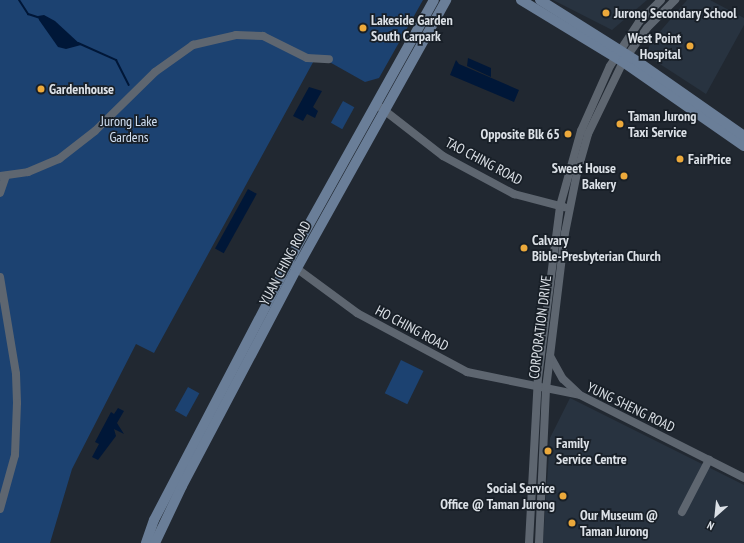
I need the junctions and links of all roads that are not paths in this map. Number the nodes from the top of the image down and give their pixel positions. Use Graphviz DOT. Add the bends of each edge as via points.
graph roads {
  1 [pos="434,0"];
  2 [pos="446,0"];
  3 [pos="522,0"];
  4 [pos="540,0"];
  5 [pos="661,0"];
  6 [pos="675,0"];
  7 [pos="621,56"];
  8 [pos="329,59"];
  9 [pos="380,107"];
  10 [pos="744,136"];
  11 [pos="744,146"];
  12 [pos="3,176"];
  13 [pos="0,193"];
  14 [pos="560,206"];
  15 [pos="570,208"];
  16 [pos="288,262"];
  17 [pos="297,268"];
  18 [pos="0,277"];
  19 [pos="550,356"];
  20 [pos="242,362"];
  21 [pos="542,388"];
  22 [pos="580,395"];
  23 [pos="709,460"];
  24 [pos="744,478"];
  25 [pos="0,509"];
  26 [pos="682,512"];
  27 [pos="146,543"];
  28 [pos="156,543"];
  29 [pos="529,543"];
  30 [pos="540,543"];
  1 -- 9 [label="street, YUAN CHING ROAD"];
  2 -- 9 [label="street, YUAN CHING ROAD"];
  3 -- 7 [label="street"];
  4 -- 7 [label="street"];
  5 -- 7 [label="street, CORPORATION DRIVE" via="639,22"];
  6 -- 7 [label="street, CORPORATION DRIVE"];
  7 -- 10 [label="street"];
  7 -- 11 [label="street"];
  7 -- 14 [label="street, CORPORATION DRIVE" via="581,131"];
  7 -- 15 [label="street, CORPORATION DRIVE" via="586,139"];
  8 -- 12 [label="street" via="307,58 284,44 263,36 236,35 193,45 155,72 76,147 46,166"];
  9 -- 14 [label="street, TAO CHING ROAD" via="443,156 514,194"];
  9 -- 16 [label="street, YUAN CHING ROAD"];
  9 -- 17 [label="street, YUAN CHING ROAD"];
  12 -- 13 [label="street"];
  14 -- 15 [label="street, TAO CHING ROAD"];
  14 -- 21 [label="street, CORPORATION DRIVE"];
  15 -- 19 [label="street, CORPORATION DRIVE"];
  16 -- 17 [label="street, HO CHING ROAD"];
  16 -- 20 [label="street, YUAN CHING ROAD"];
  17 -- 20 [label="street, YUAN CHING ROAD"];
  17 -- 21 [label="street, HO CHING ROAD" via="357,313 467,372"];
  18 -- 25 [label="street" via="16,374 17,403 15,455"];
  19 -- 21 [label="street, CORPORATION DRIVE"];
  19 -- 22 [label="street" via="563,379"];
  20 -- 27 [label="street, YUAN CHING ROAD" via="154,520"];
  20 -- 28 [label="street, YUAN CHING ROAD"];
  21 -- 22 [label="street, YUNG SHENG ROAD"];
  21 -- 29 [label="street, CORPORATION DRIVE"];
  21 -- 30 [label="street, CORPORATION DRIVE"];
  22 -- 23 [label="street, YUNG SHENG ROAD"];
  23 -- 24 [label="street, YUNG SHENG ROAD"];
  23 -- 26 [label="street"];
}
